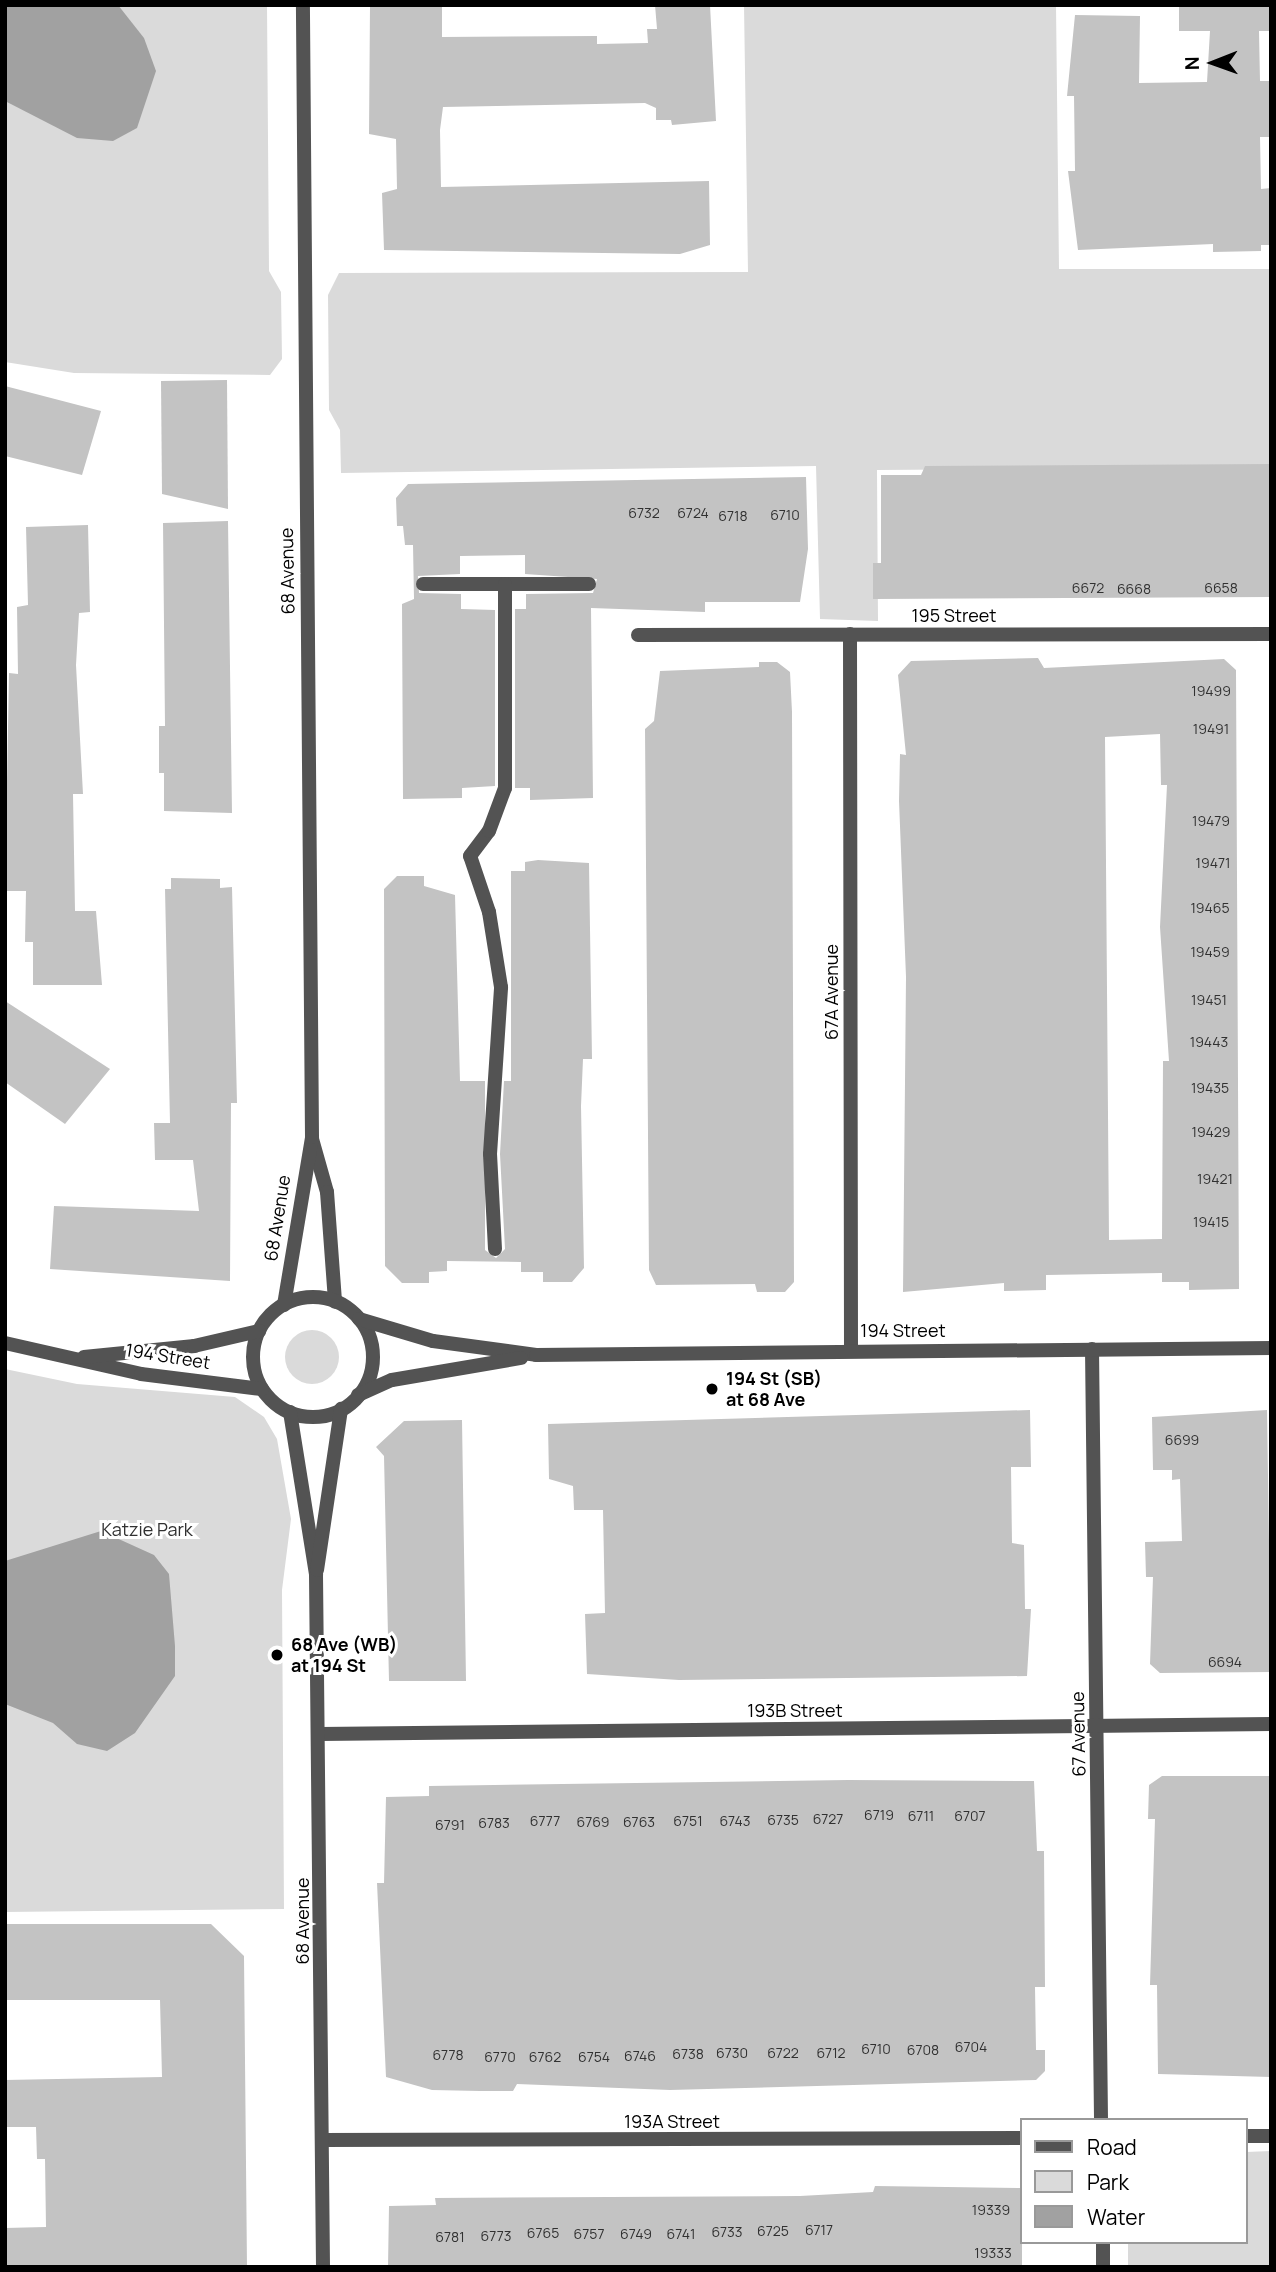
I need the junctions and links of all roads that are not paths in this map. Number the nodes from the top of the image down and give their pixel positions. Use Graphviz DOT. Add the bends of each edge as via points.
graph roads {
  1 [pos="303,5"];
  2 [pos="423,584"];
  3 [pos="505,584"];
  4 [pos="589,584"];
  5 [pos="850,634"];
  6 [pos="1271,634"];
  7 [pos="638,635"];
  8 [pos="312,1137"];
  9 [pos="495,1249"];
  10 [pos="335,1302"];
  11 [pos="284,1305"];
  12 [pos="359,1319"];
  13 [pos="259,1331"];
  14 [pos="5,1343"];
  15 [pos="1271,1348"];
  16 [pos="1092,1349"];
  17 [pos="851,1350"];
  18 [pos="536,1355"];
  19 [pos="68,1358"];
  20 [pos="262,1389"];
  21 [pos="358,1395"];
  22 [pos="341,1409"];
  23 [pos="290,1412"];
  24 [pos="316,1575"];
  25 [pos="1271,1724"];
  26 [pos="1097,1727"];
  27 [pos="320,1734"];
  28 [pos="1101,2118"];
  29 [pos="1248,2136"];
  30 [pos="1271,2136"];
  31 [pos="1020,2138"];
  32 [pos="322,2140"];
  33 [pos="1103,2244"];
  34 [pos="323,2267"];
  35 [pos="1104,2267"];
  1 -- 8 [label="street, 68 Avenue"];
  2 -- 3 [label="street"];
  3 -- 4 [label="street"];
  3 -- 9 [label="street" via="505,788 489,831 470,856 489,912 501,988 490,1154"];
  5 -- 6 [label="street, 195 Street"];
  5 -- 7 [label="street, 195 Street"];
  5 -- 17 [label="street, 67A Avenue"];
  8 -- 10 [label="street, 68 Avenue" via="327,1192"];
  8 -- 11 [label="street, 68 Avenue"];
  10 -- 11 [label="street" via="313,1297"];
  10 -- 12 [label="street"];
  11 -- 13 [label="street"];
  12 -- 18 [label="street, 194 Street" via="392,1332"];
  12 -- 21 [label="street" via="372,1354"];
  13 -- 19 [label="street, 194 Street" via="194,1346"];
  13 -- 20 [label="street" via="253,1360"];
  14 -- 19 [label="street, 194 Street"];
  15 -- 16 [label="street, 194 Street"];
  16 -- 17 [label="street, 194 Street"];
  16 -- 26 [label="street, 67 Avenue"];
  17 -- 18 [label="street, 194 Street"];
  18 -- 21 [label="street, 194 Street" via="392,1380"];
  19 -- 20 [label="street, 194 Street"];
  20 -- 23 [label="street"];
  21 -- 22 [label="street"];
  22 -- 23 [label="street" via="312,1417"];
  22 -- 24 [label="street, 68 Avenue"];
  23 -- 24 [label="street, 68 Avenue"];
  24 -- 27 [label="street, 68 Avenue"];
  25 -- 26 [label="street, 193B Street"];
  26 -- 27 [label="street, 193B Street"];
  26 -- 28 [label="street, 67 Avenue"];
  27 -- 32 [label="street, 68 Avenue"];
  29 -- 30 [label="street"];
  31 -- 32 [label="street, 193A Street"];
  32 -- 34 [label="street, 68 Avenue"];
  33 -- 35 [label="street"];
}
